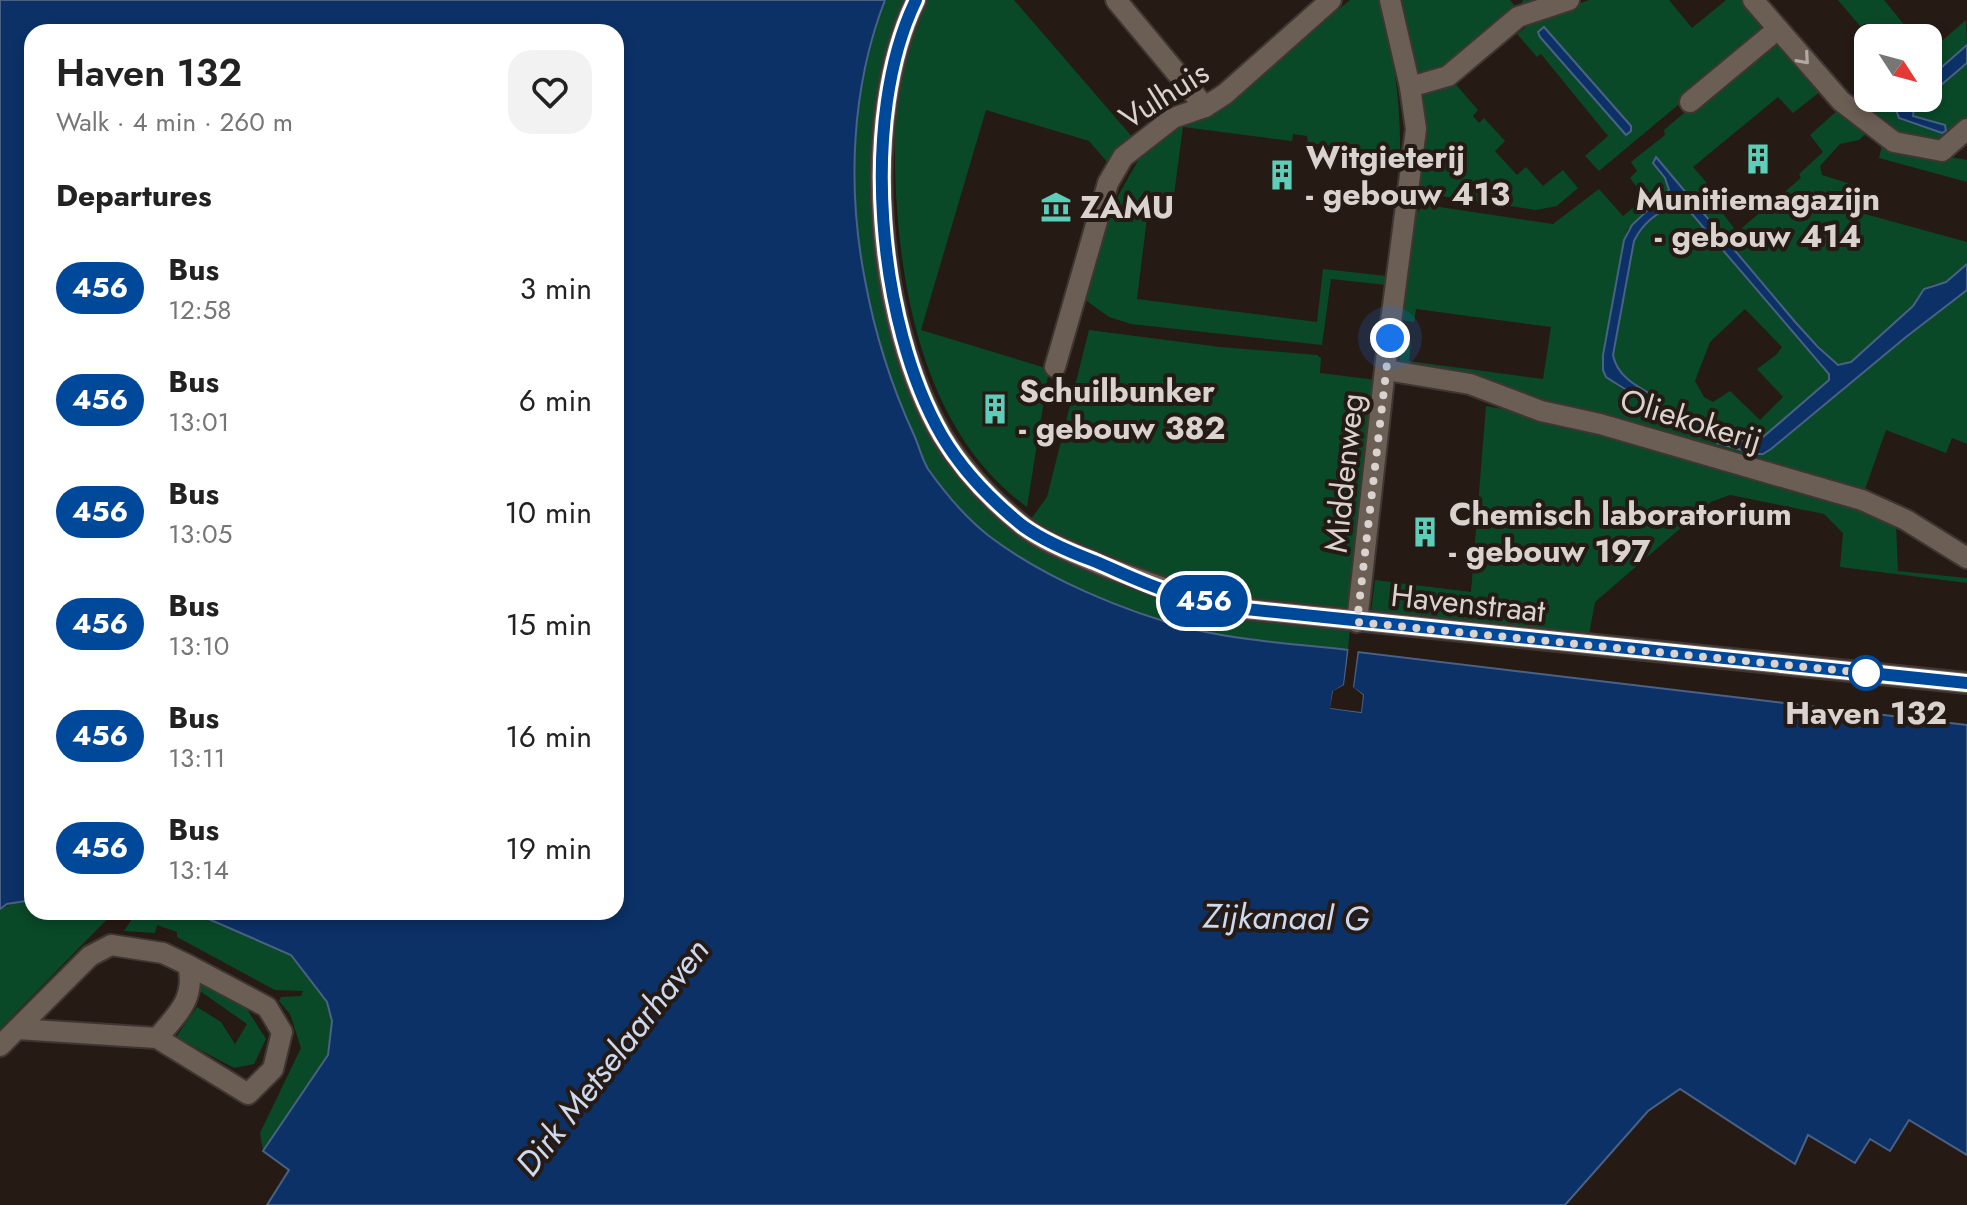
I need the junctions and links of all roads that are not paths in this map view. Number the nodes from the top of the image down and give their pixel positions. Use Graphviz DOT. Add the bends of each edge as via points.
graph roads {
  1 [pos="916,0"];
  2 [pos="1116,0"];
  3 [pos="1331,0"];
  4 [pos="1390,0"];
  5 [pos="1569,0"];
  6 [pos="1753,0"];
  7 [pos="1778,29"];
  8 [pos="1410,87"];
  9 [pos="1690,102"];
  10 [pos="1205,107"];
  11 [pos="1967,129"];
  12 [pos="1055,367"];
  13 [pos="1386,370"];
  14 [pos="1967,558"];
  15 [pos="1357,622"];
  16 [pos="1967,683"];
  17 [pos="188,965"];
  18 [pos="17,1029"];
  19 [pos="157,1038"];
  20 [pos="0,1046"];
  1 -- 15 [label="street, Havenstraat" via="885,102 885,228 889,277 909,355 942,436 988,495 1026,528 1068,551 1166,591 1226,607"];
  2 -- 10 [label="street"];
  3 -- 10 [label="street, Vulhuis"];
  4 -- 8 [label="street, Middenweg"];
  5 -- 8 [label="street" via="1518,17 1448,76"];
  6 -- 7 [label="street"];
  7 -- 9 [label="street"];
  7 -- 11 [label="street, one-way" via="1841,101 1894,142 1942,151"];
  8 -- 13 [label="street, Middenweg" via="1416,129"];
  10 -- 12 [label="street, Vulhuis" via="1173,118 1123,157 1108,183"];
  13 -- 14 [label="street, Oliekokerij" via="1470,384 1541,411 1862,500"];
  13 -- 15 [label="street, Middenweg"];
  15 -- 16 [label="street, Havenstraat"];
  17 -- 18 [label="street" via="163,953 111,945 90,956"];
  17 -- 19 [label="street" via="192,982 182,1010"];
  17 -- 19 [label="street" via="267,1007 282,1032 273,1069 248,1094"];
  18 -- 19 [label="street"];
  18 -- 20 [label="street"];
}
